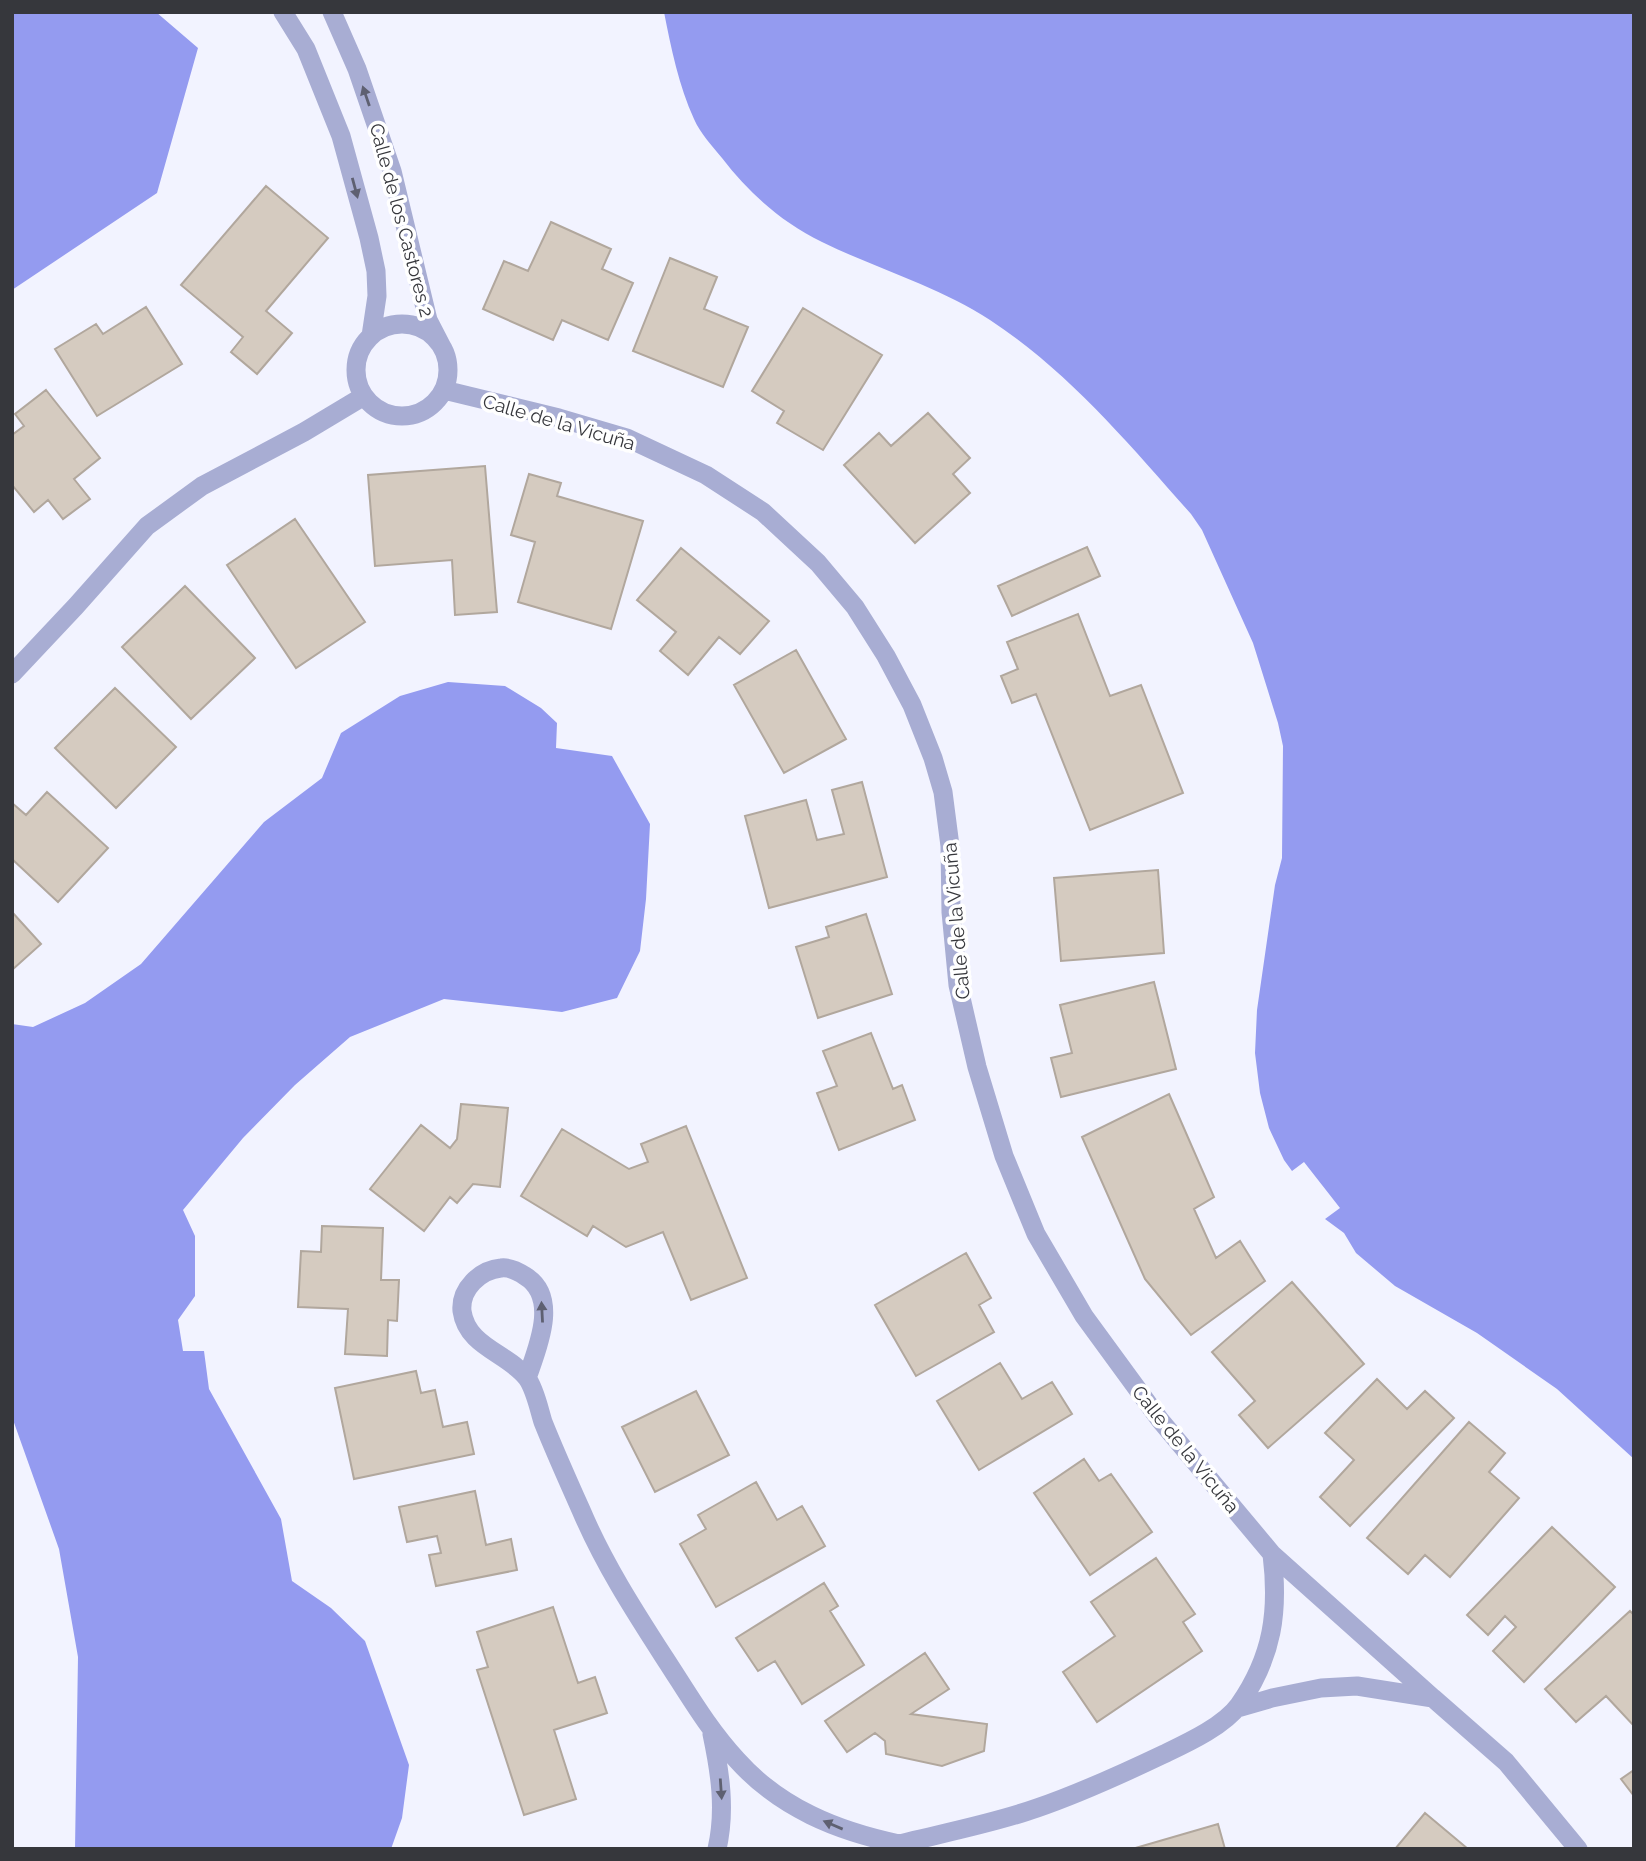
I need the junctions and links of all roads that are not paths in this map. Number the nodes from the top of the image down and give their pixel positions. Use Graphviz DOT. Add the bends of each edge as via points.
graph roads {
  1 [pos="283,12"];
  2 [pos="332,12"];
  3 [pos="372,335"];
  4 [pos="443,349"];
  5 [pos="444,390"];
  6 [pos="364,396"];
  7 [pos="12,674"];
  8 [pos="527,1378"];
  9 [pos="1272,1553"];
  10 [pos="1433,1698"];
  11 [pos="1237,1708"];
  12 [pos="711,1730"];
  13 [pos="889,1846"];
  14 [pos="717,1849"];
  15 [pos="1578,1849"];
  1 -- 3 [label="street, Calle de los Castores 2, one-way" via="306,49 341,136 376,271"];
  4 -- 2 [label="street, Calle de los Castores 2, one-way" via="428,320 392,171"];
  3 -- 4 [label="street" via="383,328 410,326 423,330"];
  3 -- 6 [label="street" via="357,358 358,384"];
  4 -- 5 [label="street" via="448,376"];
  5 -- 6 [label="street" via="425,410 412,415 385,413"];
  5 -- 9 [label="street, Calle de la Vicuña" via="627,438 706,475 763,512 818,562 855,607 912,705 943,792 957,985 1004,1156 1036,1234 1084,1316 1153,1410"];
  6 -- 7 [label="street" via="202,486 147,526"];
  8 -- 8 [label="street, one-way" via="540,1342 541,1297 533,1280 503,1267 473,1280 462,1311 480,1343"];
  8 -- 12 [label="street" via="619,1588"];
  9 -- 10 [label="street, Calle de la Vicuña"];
  9 -- 11 [label="street" via="1276,1603 1272,1635 1260,1669"];
  10 -- 11 [label="street" via="1357,1686 1321,1688"];
  10 -- 15 [label="street, Calle de la Vicuña" via="1506,1762"];
  11 -- 13 [label="street" via="1200,1737 1109,1780 1034,1809"];
  13 -- 12 [label="street, one-way" via="794,1807 738,1762"];
  12 -- 14 [label="street, one-way" via="722,1794"];
}
